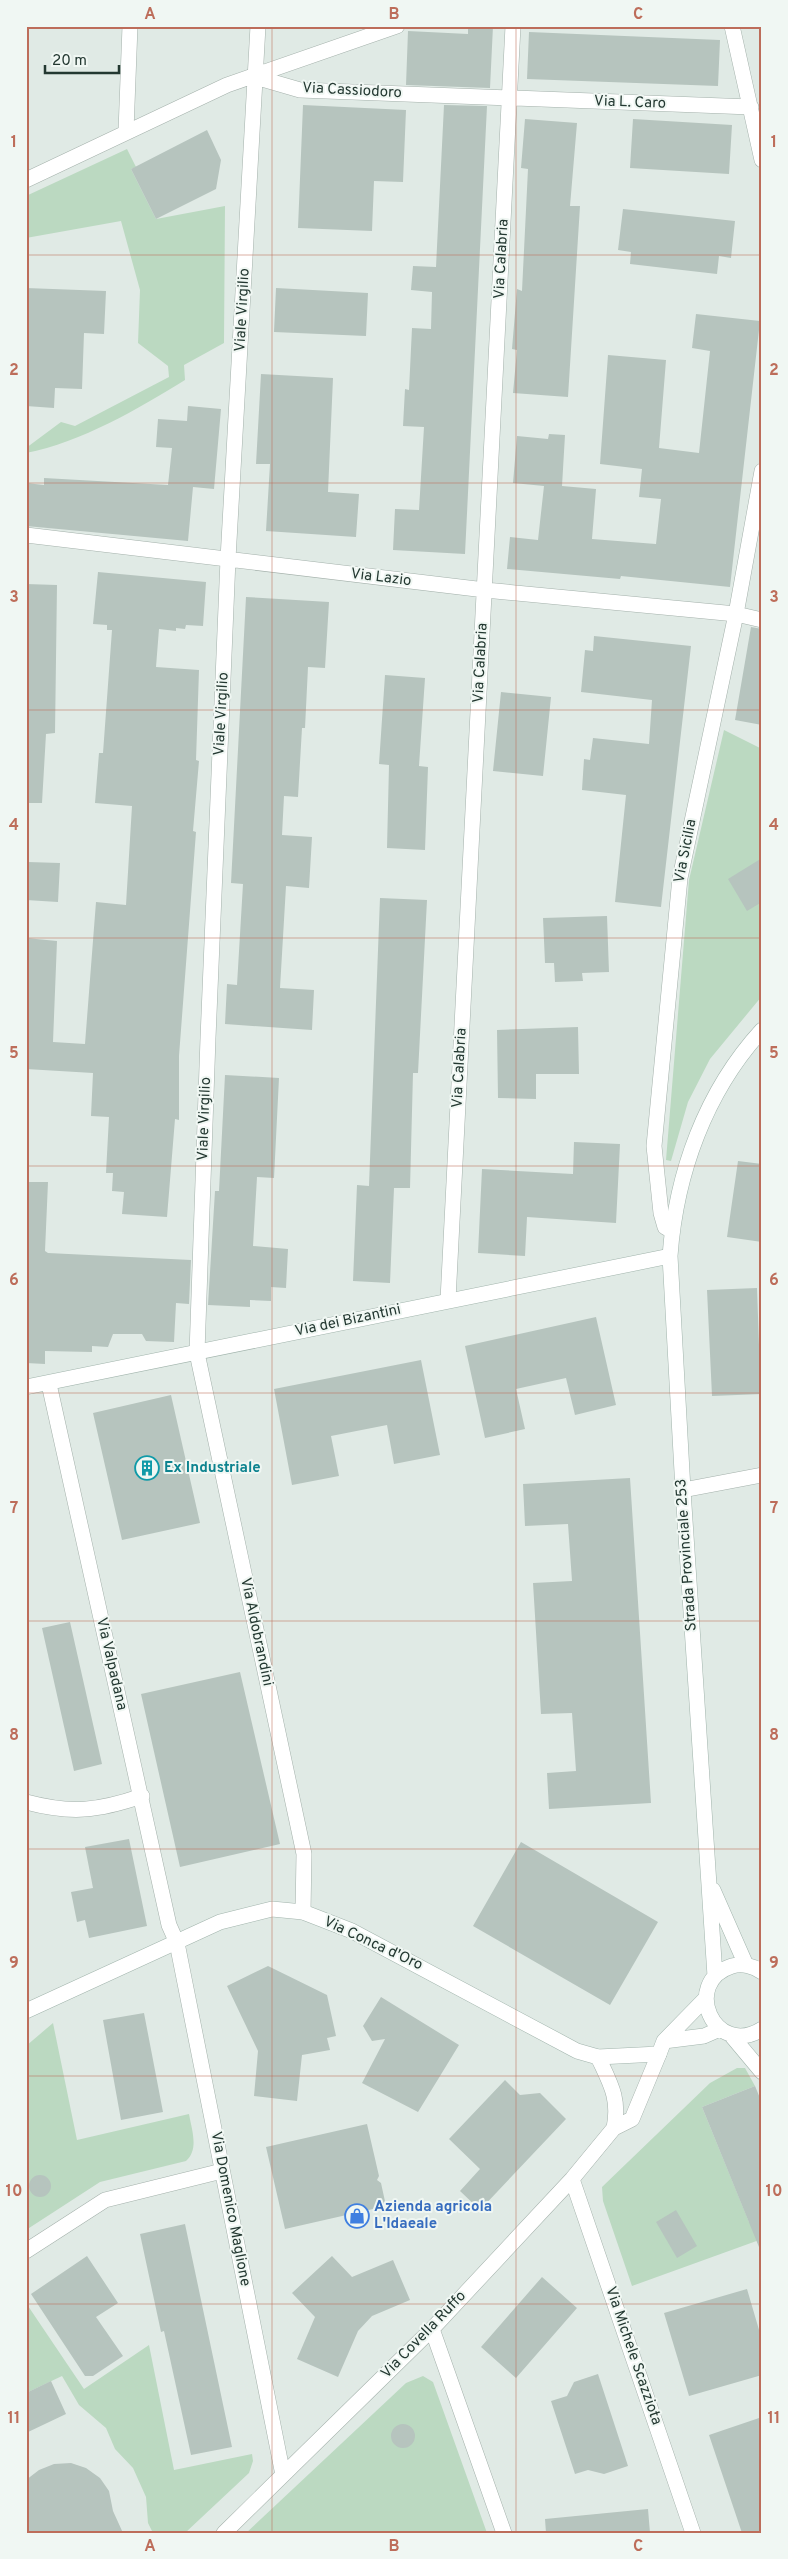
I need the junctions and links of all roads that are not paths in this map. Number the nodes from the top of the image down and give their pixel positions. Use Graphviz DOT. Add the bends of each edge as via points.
graph roads {
  1 [pos="130,26"];
  2 [pos="258,26"];
  3 [pos="397,26"];
  4 [pos="513,26"];
  5 [pos="732,26"];
  6 [pos="255,76"];
  7 [pos="510,98"];
  8 [pos="751,108"];
  9 [pos="759,126"];
  10 [pos="126,131"];
  11 [pos="762,160"];
  12 [pos="26,180"];
  13 [pos="762,471"];
  14 [pos="26,535"];
  15 [pos="228,559"];
  16 [pos="485,590"];
  17 [pos="736,614"];
  18 [pos="762,620"];
  19 [pos="762,1030"];
  20 [pos="672,1231"];
  21 [pos="670,1256"];
  22 [pos="448,1300"];
  23 [pos="197,1353"];
  24 [pos="49,1384"];
  25 [pos="26,1387"];
  26 [pos="762,1475"];
  27 [pos="683,1490"];
  28 [pos="142,1796"];
  29 [pos="26,1802"];
  30 [pos="709,1879"];
  31 [pos="302,1912"];
  32 [pos="177,1943"];
  33 [pos="746,1965"];
  34 [pos="762,1972"];
  35 [pos="715,1976"];
  36 [pos="706,1998"];
  37 [pos="26,2011"];
  38 [pos="762,2029"];
  39 [pos="726,2032"];
  40 [pos="662,2048"];
  41 [pos="598,2057"];
  42 [pos="762,2072"];
  43 [pos="614,2128"];
  44 [pos="222,2171"];
  45 [pos="572,2179"];
  46 [pos="26,2251"];
  47 [pos="432,2329"];
  48 [pos="283,2475"];
  49 [pos="224,2533"];
  50 [pos="504,2533"];
  51 [pos="694,2533"];
  1 -- 10 [label="street"];
  2 -- 6 [label="street, Viale Virgilio"];
  3 -- 6 [label="street, Via Cassiodoro"];
  4 -- 7 [label="street, Via Calabria"];
  5 -- 8 [label="street"];
  6 -- 7 [label="street, Via Cassiodoro" via="300,90"];
  6 -- 10 [label="street" via="227,85"];
  6 -- 15 [label="street, Viale Virgilio"];
  7 -- 8 [label="street, Via L. Caro"];
  7 -- 16 [label="street, Via Calabria"];
  8 -- 9 [label="street"];
  9 -- 11 [label="street"];
  10 -- 12 [label="street"];
  13 -- 17 [label="street, Via Sicilia"];
  14 -- 15 [label="street, Via Lazio"];
  15 -- 16 [label="street, Via Lazio"];
  15 -- 23 [label="street, Viale Virgilio"];
  16 -- 17 [label="street, Via Lazio"];
  16 -- 22 [label="street, Via Calabria"];
  17 -- 18 [label="street, Via Lazio"];
  17 -- 20 [label="street, Via Sicilia" via="680,878 654,1146 661,1213 665,1227"];
  19 -- 20 [label="street, Strada Provinciale 253" via="716,1090 697,1131"];
  20 -- 21 [label="street, Strada Provinciale 253"];
  21 -- 22 [label="street, Via dei Bizantini"];
  21 -- 27 [label="street, Strada Provinciale 253"];
  22 -- 23 [label="street, Via dei Bizantini"];
  23 -- 24 [label="street, Via dei Bizantini"];
  23 -- 31 [label="street, Via Aldobrandini" via="304,1854"];
  24 -- 25 [label="street, Via dei Bizantini"];
  24 -- 28 [label="street, Via Valpadana"];
  26 -- 27 [label="street"];
  27 -- 30 [label="street, Strada Provinciale 253"];
  28 -- 29 [label="street" via="87,1811"];
  28 -- 32 [label="street, Via Valpadana" via="169,1924"];
  30 -- 33 [label="street, Strada Provinciale 253"];
  30 -- 35 [label="street, Strada Provinciale 253"];
  31 -- 32 [label="street, Via Conca d'Oro" via="272,1909 246,1914 220,1922"];
  31 -- 41 [label="street, Via Conca d'Oro" via="360,1935 577,2051"];
  32 -- 37 [label="street, Via Conca d'Oro"];
  32 -- 44 [label="street, Via Domenico Maglione"];
  33 -- 34 [label="street"];
  33 -- 35 [label="street" via="729,1967"];
  35 -- 36 [label="street, Strada Provinciale 253"];
  36 -- 39 [label="street" via="712,2021"];
  36 -- 40 [label="street, Via Covella Ruffo"];
  38 -- 39 [label="street" via="743,2036"];
  39 -- 40 [label="street"];
  39 -- 42 [label="street"];
  40 -- 41 [label="street"];
  40 -- 43 [label="street, Via Covella Ruffo" via="632,2119"];
  41 -- 43 [label="street" via="615,2095"];
  43 -- 45 [label="street, Via Covella Ruffo"];
  44 -- 46 [label="street" via="105,2200"];
  44 -- 48 [label="street, Via Domenico Maglione"];
  45 -- 47 [label="street, Via Covella Ruffo"];
  45 -- 51 [label="street, Via Michele Scazziota"];
  47 -- 48 [label="street, Via Covella Ruffo"];
  47 -- 50 [label="street"];
  48 -- 49 [label="street, Via Covella Ruffo"];
}
